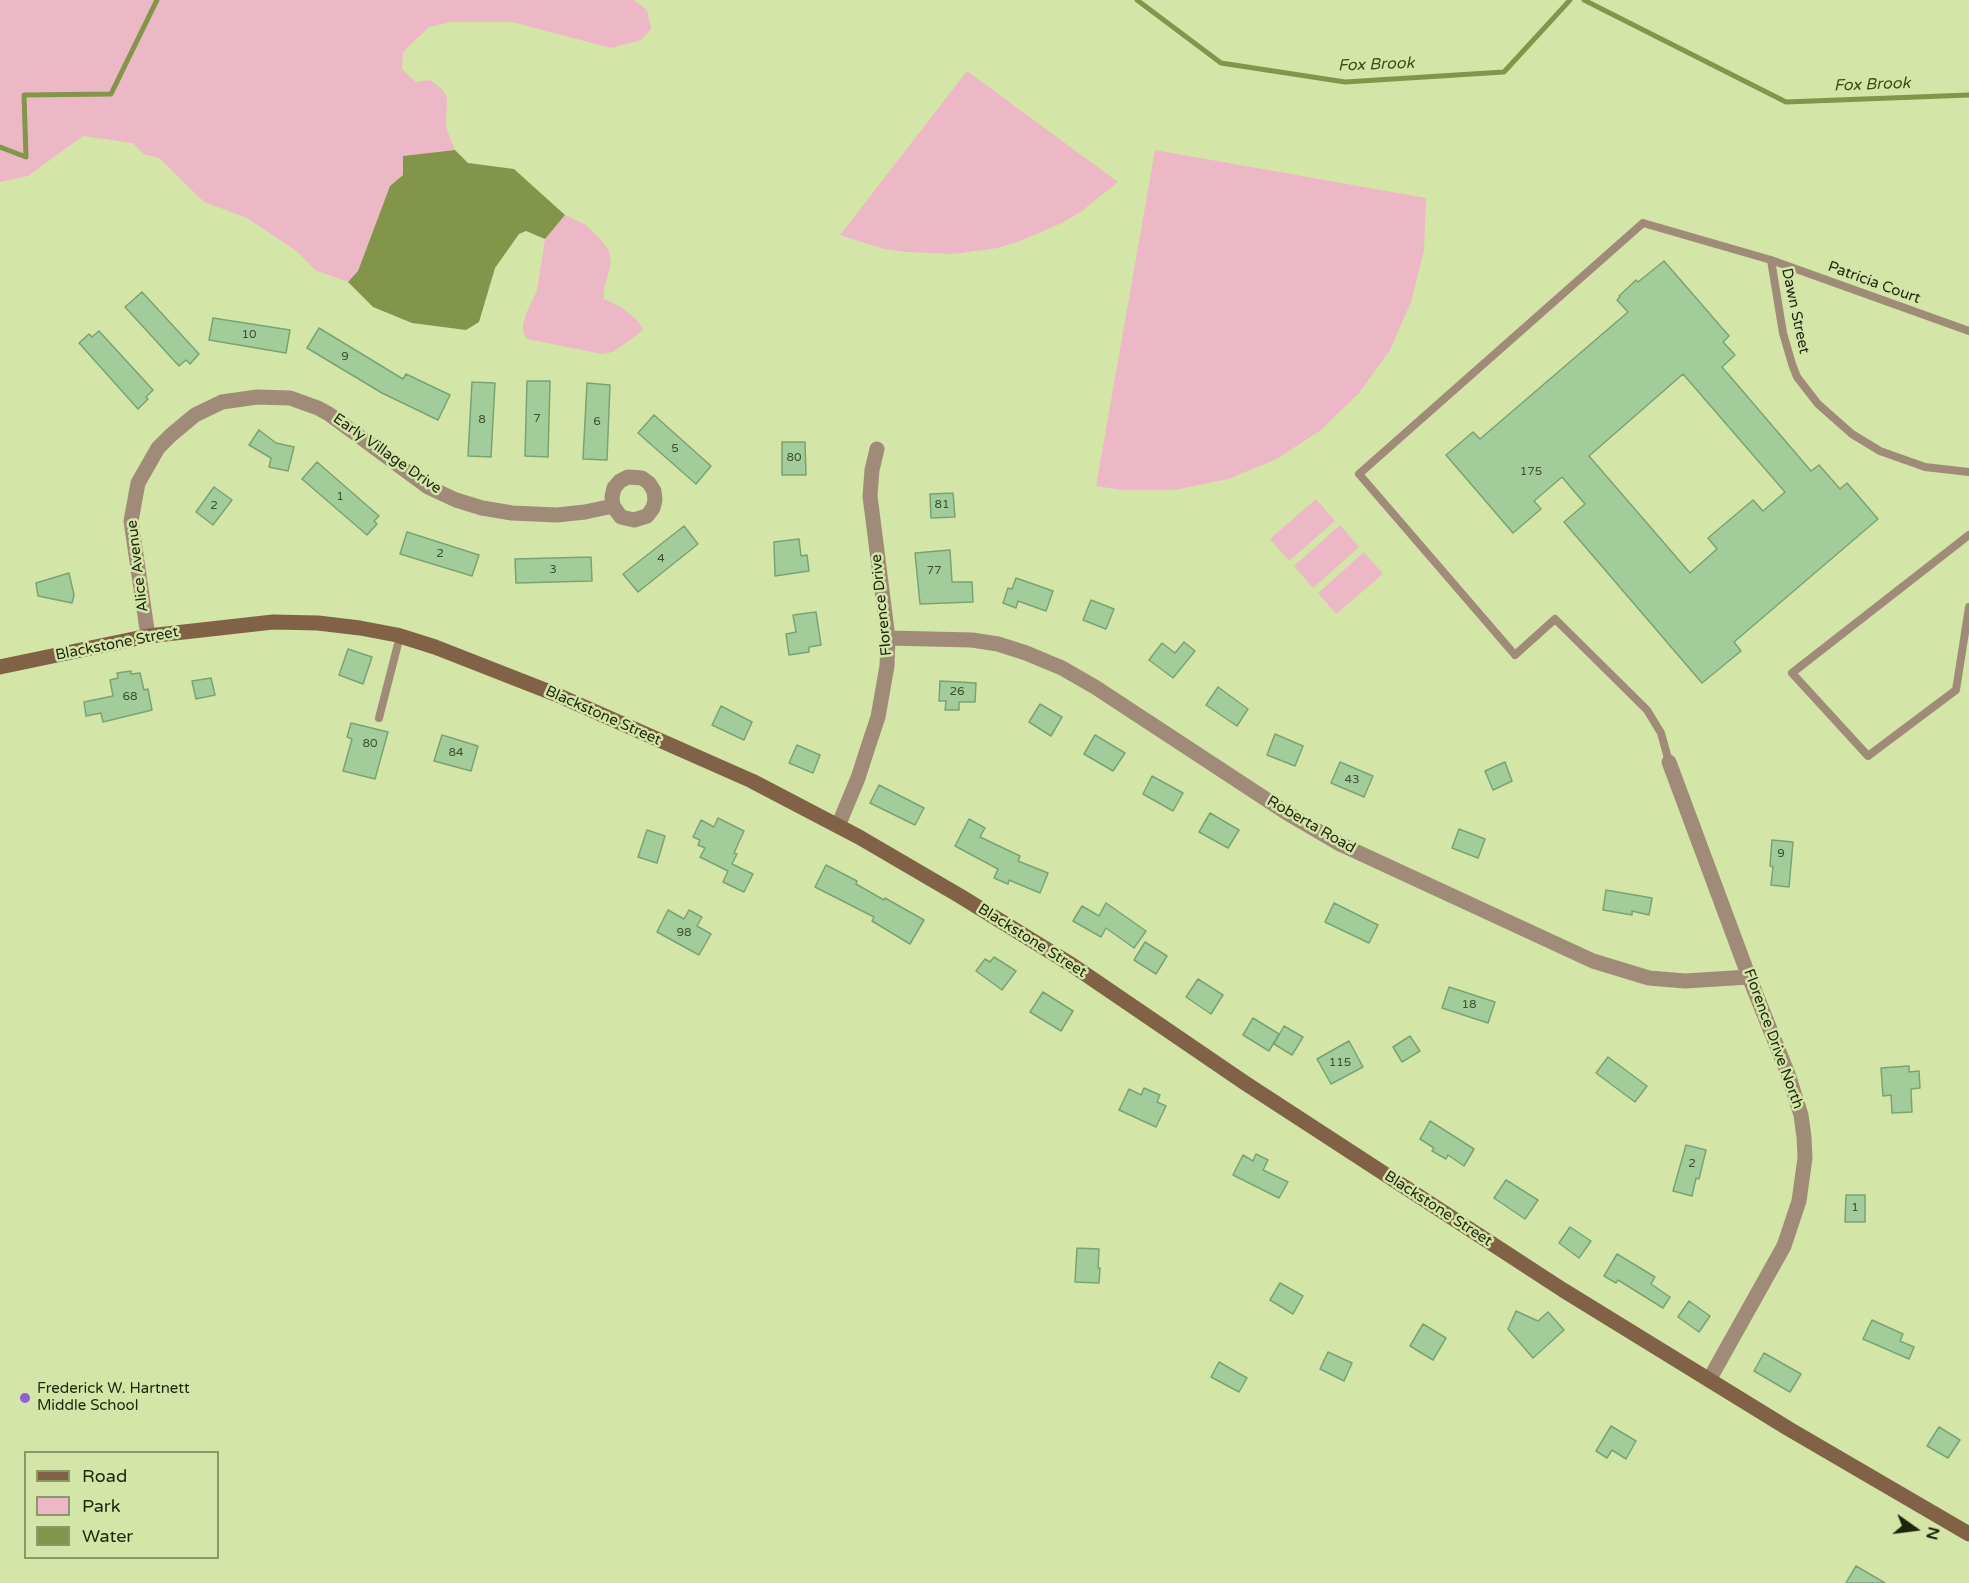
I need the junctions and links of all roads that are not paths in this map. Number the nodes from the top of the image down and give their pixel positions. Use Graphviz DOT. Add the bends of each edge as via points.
graph roads {
  1 [pos="1771,260"];
  2 [pos="1969,331"];
  3 [pos="171,435"];
  4 [pos="877,449"];
  5 [pos="1969,472"];
  6 [pos="613,506"];
  7 [pos="1969,535"];
  8 [pos="1969,607"];
  9 [pos="148,636"];
  10 [pos="400,636"];
  11 [pos="888,638"];
  12 [pos="0,667"];
  13 [pos="379,718"];
  14 [pos="1669,762"];
  15 [pos="838,826"];
  16 [pos="1749,976"];
  17 [pos="1709,1380"];
  18 [pos="1969,1534"];
  1 -- 2 [label="lane, Patricia Court"];
  1 -- 5 [label="lane, Dawn Street" via="1792,363 1818,404 1852,434 1880,451 1925,467"];
  1 -- 14 [label="lane, Patricia Court" via="1643,223 1359,474 1515,655 1555,619 1647,710 1661,734"];
  3 -- 6 [label="street, Early Village Drive" via="222,402 290,398 330,414 428,487 456,500 529,514 557,515"];
  3 -- 9 [label="street, Alice Avenue" via="147,465 133,502 132,537"];
  4 -- 11 [label="street, Florence Drive" via="870,496"];
  7 -- 8 [label="lane" via="1792,673 1868,756 1956,690"];
  9 -- 10 [label="main road, Blackstone Street" via="273,622 360,627"];
  9 -- 12 [label="main road, Blackstone Street"];
  10 -- 13 [label="lane"];
  10 -- 15 [label="main road, Blackstone Street" via="555,694 752,781"];
  11 -- 15 [label="street, Florence Drive" via="878,717"];
  11 -- 16 [label="street, Roberta Road" via="972,639 1026,653 1062,668 1340,844 1593,962 1649,978 1685,981"];
  14 -- 16 [label="street, Florence Drive North"];
  15 -- 17 [label="main road, Blackstone Street" via="1020,932 1563,1290"];
  16 -- 17 [label="street, Florence Drive North" via="1795,1095 1801,1115 1804,1158 1798,1201 1784,1246"];
  17 -- 18 [label="main road, Blackstone Street"];
}
